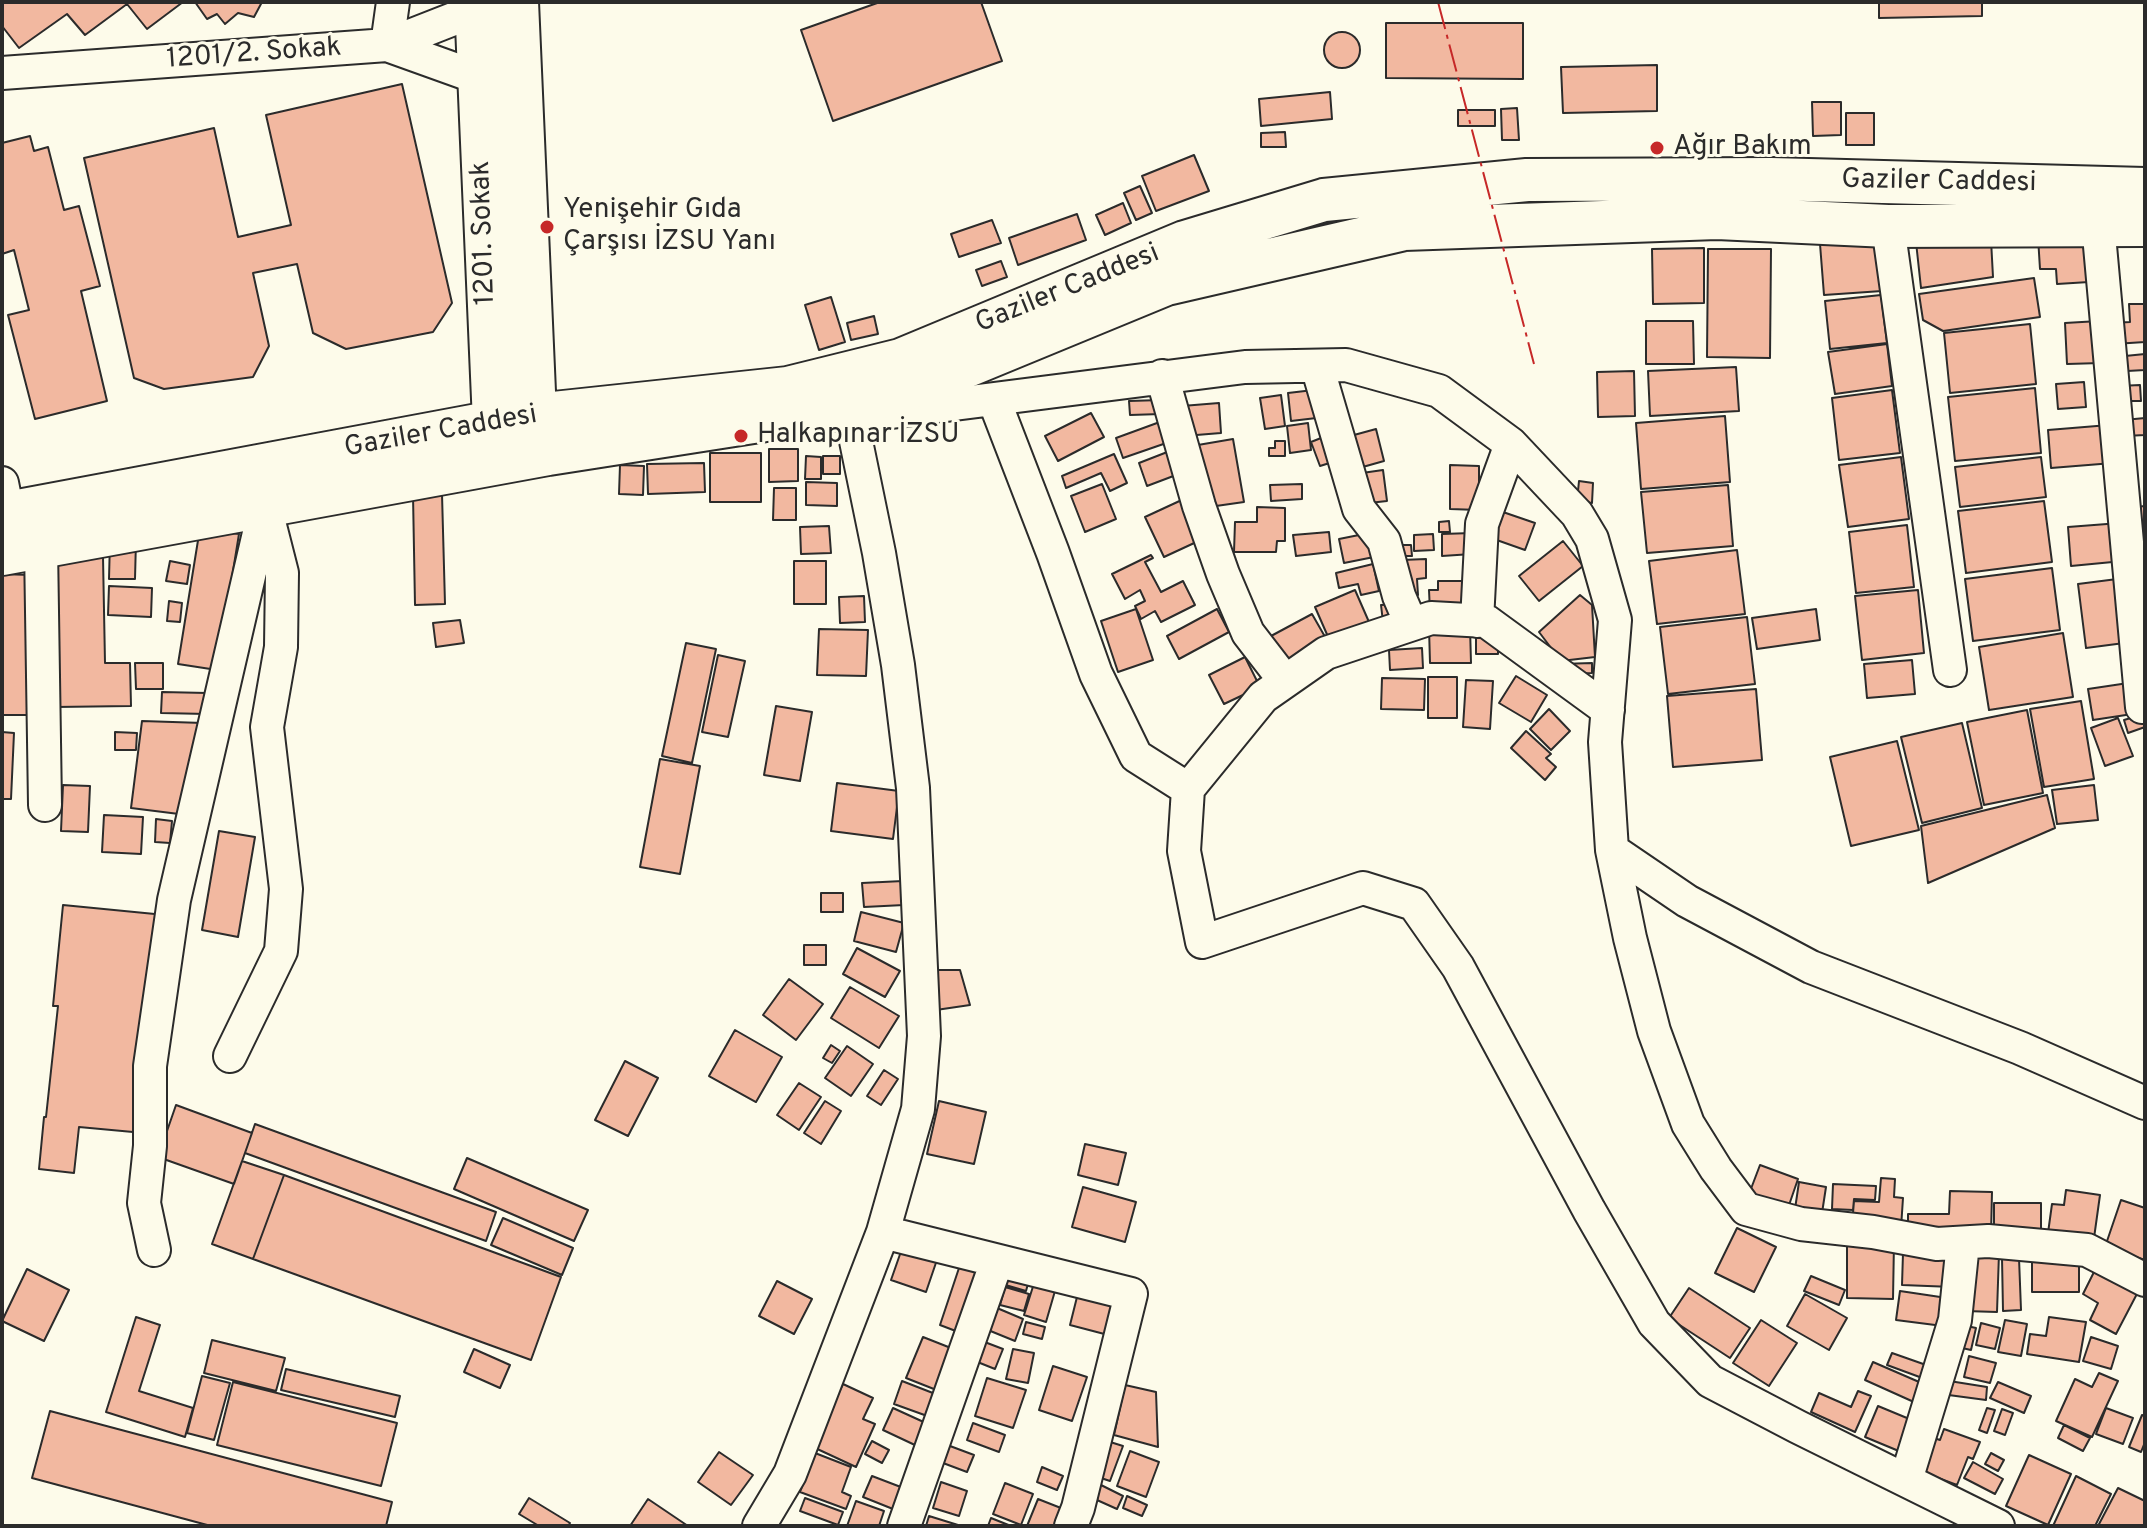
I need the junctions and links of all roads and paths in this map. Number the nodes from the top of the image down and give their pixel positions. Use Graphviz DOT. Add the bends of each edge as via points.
graph roads {
  1 [pos="393,2"];
  2 [pos="517,2"];
  3 [pos="483,4"];
  4 [pos="387,45"];
  5 [pos="2,73"];
  6 [pos="479,78"];
  7 [pos="2145,189"];
  8 [pos="2098,224"];
  9 [pos="2145,225"];
  10 [pos="1888,226"];
  11 [pos="1317,366"];
  12 [pos="1162,376"];
  13 [pos="994,400"];
  14 [pos="851,412"];
  15 [pos="535,415"];
  16 [pos="494,422"];
  17 [pos="1511,444"];
  18 [pos="548,454"];
  19 [pos="504,463"];
  20 [pos="4,503"];
  21 [pos="265,507"];
  22 [pos="22,551"];
  23 [pos="2137,558"];
  24 [pos="1477,621"];
  25 [pos="1411,624"];
  26 [pos="1950,670"];
  27 [pos="1285,681"];
  28 [pos="2142,707"];
  29 [pos="1608,710"];
  30 [pos="1188,789"];
  31 [pos="45,805"];
  32 [pos="1612,850"];
  33 [pos="230,1056"];
  34 [pos="2145,1103"];
  35 [pos="883,1232"];
  36 [pos="1963,1243"];
  37 [pos="154,1250"];
  38 [pos="997,1261"];
  39 [pos="2145,1280"];
  40 [pos="1906,1480"];
  41 [pos="759,1526"];
  42 [pos="904,1526"];
  43 [pos="1071,1526"];
  44 [pos="1998,1526"];
  1 -- 4 [label="street"];
  2 -- 15 [label="main road, 1201. Sokak"];
  3 -- 4 [label="street, 1201/2. Sokak"];
  3 -- 6 [label="main road, 1201. Sokak"];
  4 -- 5 [label="street, 1201/2. Sokak"];
  4 -- 6 [label="street"];
  6 -- 16 [label="main road, 1201. Sokak"];
  7 -- 15 [label="main road, Gaziler Caddesi" via="1771,179 1527,180 1324,200 1185,242 901,360 788,388"];
  8 -- 9 [label="main road, Gaziler Caddesi"];
  8 -- 10 [label="main road, Gaziler Caddesi"];
  8 -- 23 [label="street"];
  10 -- 14 [label="main road, Gaziler Caddesi" via="1717,218 1404,229 1166,284"];
  10 -- 26 [label="street"];
  11 -- 12 [label="street"];
  11 -- 17 [label="street" via="1346,365 1439,391"];
  11 -- 25 [label="street" via="1359,509 1384,541"];
  12 -- 13 [label="street"];
  12 -- 27 [label="street" via="1223,574 1248,633"];
  13 -- 14 [label="street"];
  13 -- 30 [label="street" via="1096,674 1136,756"];
  14 -- 18 [label="main road, Gaziler Caddesi"];
  14 -- 35 [label="street" via="898,665 913,788 924,1036 918,1109"];
  15 -- 16 [label="main road, Gaziler Caddesi"];
  15 -- 18 [label="main road, 1201. Sokak"];
  16 -- 19 [label="main road, 1201. Sokak"];
  16 -- 20 [label="main road, Gaziler Caddesi"];
  17 -- 24 [label="street" via="1482,524"];
  17 -- 29 [label="street" via="1577,514 1592,539 1615,620"];
  18 -- 19 [label="main road, Gaziler Caddesi"];
  19 -- 21 [label="main road, Gaziler Caddesi"];
  21 -- 22 [label="main road, Gaziler Caddesi"];
  21 -- 33 [label="street" via="282,573 281,647 267,727 286,889 281,951"];
  21 -- 37 [label="street" via="174,900 150,1066 144,1203"];
  22 -- 31 [label="street"];
  23 -- 28 [label="street"];
  24 -- 25 [label="street" via="1431,618"];
  24 -- 29 [label="street" via="1486,621"];
  25 -- 27 [label="street" via="1326,653"];
  27 -- 30 [label="street" via="1263,697"];
  29 -- 32 [label="street"];
  30 -- 40 [label="street" via="1184,851 1202,942 1363,888 1414,904 1458,967 1654,1323 1710,1381"];
  32 -- 34 [label="street" via="1687,901 1811,967"];
  32 -- 36 [label="street" via="1654,1031 1688,1124 1746,1209 1801,1224 1937,1244"];
  35 -- 38 [label="street"];
  35 -- 41 [label="street" via="790,1474"];
  36 -- 39 [label="street" via="2087,1250"];
  36 -- 40 [label="street" via="1955,1320"];
  38 -- 42 [label="street"];
  38 -- 43 [label="street" via="1131,1294"];
  40 -- 44 [label="street"];
}
